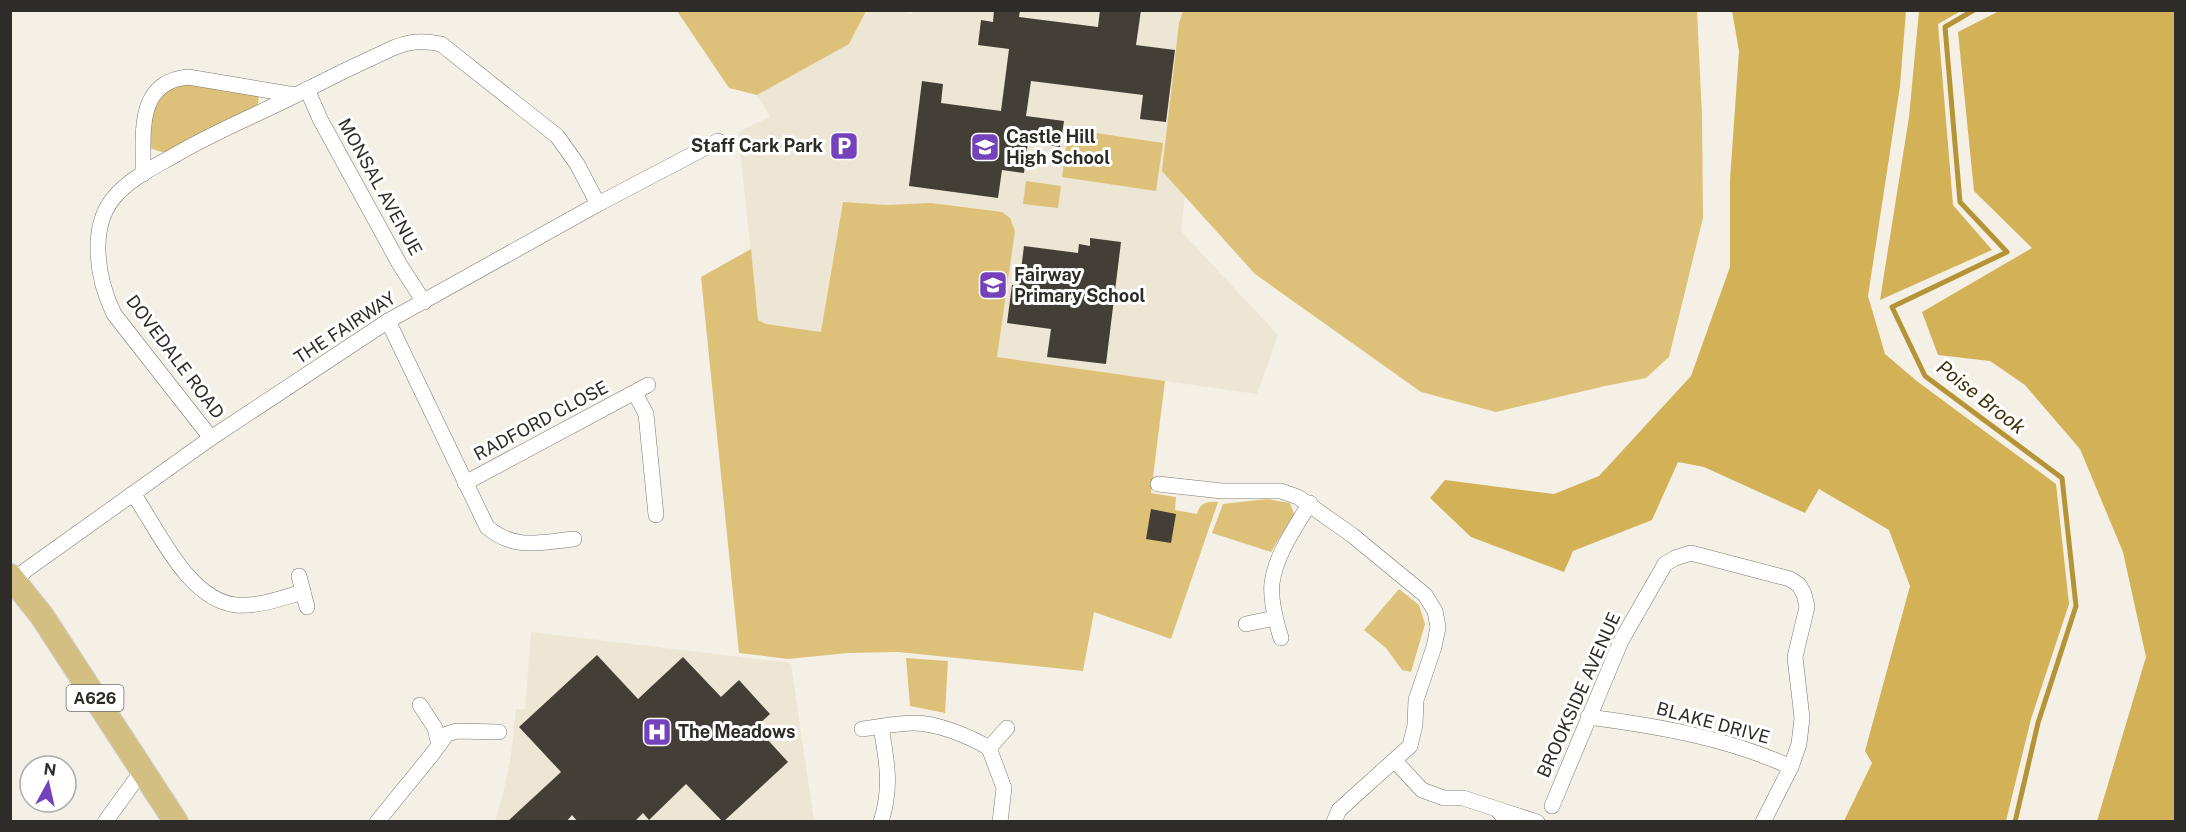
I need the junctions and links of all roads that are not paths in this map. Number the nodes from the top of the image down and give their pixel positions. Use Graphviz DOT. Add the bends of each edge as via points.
graph roads {
  1 [pos="301,92"];
  2 [pos="718,141"];
  3 [pos="143,174"];
  4 [pos="598,204"];
  5 [pos="424,302"];
  6 [pos="388,321"];
  7 [pos="212,438"];
  8 [pos="465,483"];
  9 [pos="1158,484"];
  10 [pos="130,495"];
  11 [pos="1310,503"];
  12 [pos="656,515"];
  13 [pos="574,539"];
  14 [pos="299,576"];
  15 [pos="13,579"];
  16 [pos="1275,618"];
  17 [pos="1246,624"];
  18 [pos="1281,638"];
  19 [pos="420,705"];
  20 [pos="1588,717"];
  21 [pos="881,727"];
  22 [pos="1007,728"];
  23 [pos="862,729"];
  24 [pos="499,732"];
  25 [pos="439,745"];
  26 [pos="989,748"];
  27 [pos="1395,761"];
  28 [pos="1791,767"];
  29 [pos="142,771"];
  30 [pos="1551,806"];
  31 [pos="1502,815"];
  32 [pos="105,822"];
  33 [pos="176,822"];
  34 [pos="377,822"];
  35 [pos="881,822"];
  36 [pos="1000,822"];
  37 [pos="1334,822"];
  38 [pos="1537,822"];
  39 [pos="1763,822"];
  1 -- 3 [label="street, DOVEDALE ROAD" via="206,137"];
  1 -- 3 [label="street" via="188,77 167,82 158,88 145,111"];
  1 -- 4 [label="street, DOVEDALE ROAD" via="409,42 441,44 557,136"];
  1 -- 5 [label="street, MONSAL AVENUE"];
  2 -- 4 [label="street, THE FAIRWAY"];
  3 -- 7 [label="street, DOVEDALE ROAD" via="117,193 105,213 98,254 100,276 114,314"];
  4 -- 5 [label="street, THE FAIRWAY"];
  5 -- 6 [label="street, THE FAIRWAY"];
  6 -- 7 [label="street, THE FAIRWAY"];
  6 -- 8 [label="street, RADFORD CLOSE"];
  7 -- 10 [label="street, THE FAIRWAY"];
  8 -- 12 [label="street, RADFORD CLOSE" via="641,389 659,495"];
  8 -- 13 [label="street, RADFORD CLOSE" via="487,527 496,535 548,548"];
  9 -- 11 [label="street" via="1222,491 1281,491"];
  10 -- 14 [label="street" via="138,501 189,579 210,596 237,605 305,600"];
  10 -- 15 [label="street, THE FAIRWAY"];
  11 -- 16 [label="street" via="1280,553 1272,584"];
  11 -- 27 [label="street" via="1425,596 1435,611 1434,647 1416,700 1410,746"];
  15 -- 29 [label="main road, A626" via="42,616"];
  16 -- 17 [label="street"];
  16 -- 18 [label="street"];
  19 -- 25 [label="street" via="435,728"];
  20 -- 28 [label="street, BLAKE DRIVE" via="1689,733"];
  20 -- 28 [label="street, BROOKSIDE AVENUE" via="1621,641 1665,564 1691,553 1790,579 1804,594 1807,607 1794,657 1802,718"];
  20 -- 30 [label="street, BROOKSIDE AVENUE"];
  21 -- 23 [label="street"];
  21 -- 26 [label="street" via="927,724 972,738"];
  21 -- 35 [label="street" via="889,773 888,800"];
  22 -- 26 [label="street"];
  24 -- 25 [label="street" via="457,731 447,734"];
  25 -- 34 [label="street"];
  26 -- 36 [label="street" via="1004,788"];
  27 -- 31 [label="street" via="1422,790 1444,798 1463,798"];
  27 -- 37 [label="street" via="1339,810"];
  28 -- 39 [label="street, BROOKSIDE AVENUE"];
  29 -- 32 [label="street"];
  29 -- 33 [label="main road, A626"];
  31 -- 38 [label="street"];
}
